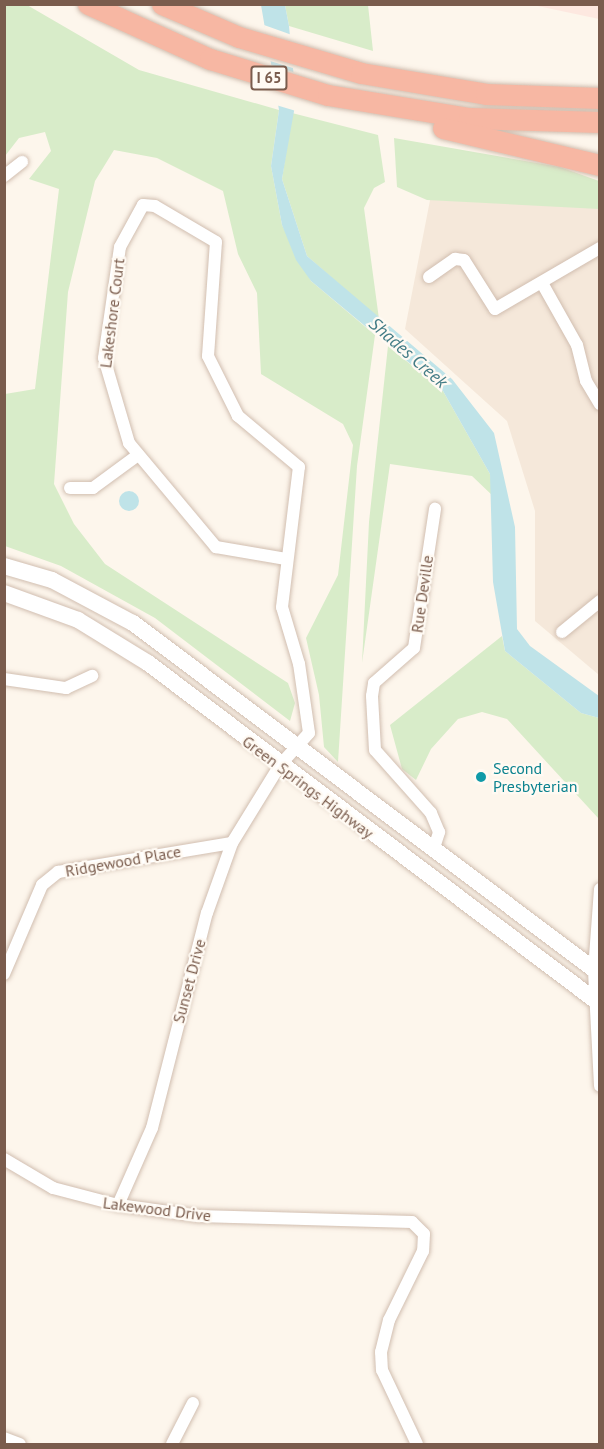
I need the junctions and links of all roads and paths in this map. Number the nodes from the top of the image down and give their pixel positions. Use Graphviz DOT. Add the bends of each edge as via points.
graph roads {
  1 [pos="88,4"];
  2 [pos="162,4"];
  3 [pos="600,98"];
  4 [pos="406,116"];
  5 [pos="600,122"];
  6 [pos="22,162"];
  7 [pos="600,165"];
  8 [pos="4,176"];
  9 [pos="600,248"];
  10 [pos="429,277"];
  11 [pos="542,283"];
  12 [pos="600,404"];
  13 [pos="138,455"];
  14 [pos="70,488"];
  15 [pos="435,509"];
  16 [pos="286,560"];
  17 [pos="4,566"];
  18 [pos="4,593"];
  19 [pos="600,601"];
  20 [pos="562,632"];
  21 [pos="92,676"];
  22 [pos="4,679"];
  23 [pos="297,746"];
  24 [pos="279,765"];
  25 [pos="232,843"];
  26 [pos="433,851"];
  27 [pos="600,889"];
  28 [pos="597,973"];
  29 [pos="4,974"];
  30 [pos="598,1004"];
  31 [pos="600,1086"];
  32 [pos="4,1159"];
  33 [pos="118,1205"];
  34 [pos="193,1403"];
  35 [pos="4,1438"];
  36 [pos="20,1444"];
  37 [pos="172,1444"];
  38 [pos="417,1444"];
  1 -- 4 [label="highway, I 65" via="161,38 263,77 381,106"];
  2 -- 3 [label="highway, I 65" via="287,53 397,80 486,94"];
  4 -- 5 [label="highway, I 65"];
  4 -- 7 [label="highway"];
  6 -- 8 [label="street"];
  9 -- 11 [label="street"];
  10 -- 11 [label="street" via="455,259 464,260 495,309"];
  11 -- 12 [label="street" via="577,345 586,381"];
  13 -- 14 [label="street" via="93,488"];
  13 -- 16 [label="street" via="216,547"];
  13 -- 16 [label="street, Lakeshore Court" via="105,377 104,358 120,247 143,205 155,206 216,242 207,356 238,416 299,467"];
  15 -- 26 [label="street, Rue Deville" via="414,648 374,683 372,696 375,750 431,813 439,832"];
  16 -- 23 [label="street, Lakeshore Court" via="282,607 299,664 309,733"];
  17 -- 23 [label="main road, Green Springs Highway" via="52,580 133,623"];
  18 -- 24 [label="main road, Green Springs Highway" via="78,620 148,663"];
  19 -- 20 [label="street"];
  21 -- 22 [label="street" via="66,688"];
  23 -- 24 [label="street, Lakeshore Court"];
  23 -- 26 [label="main road, Green Springs Highway"];
  24 -- 25 [label="street, Sunset Drive"];
  24 -- 30 [label="main road, Green Springs Highway"];
  25 -- 29 [label="street, Ridgewood Place" via="58,872 42,885"];
  25 -- 33 [label="street, Sunset Drive" via="204,923 152,1128"];
  26 -- 28 [label="main road, Green Springs Highway"];
  27 -- 28 [label="street"];
  28 -- 30 [label="street"];
  30 -- 31 [label="street"];
  32 -- 33 [label="street, Lakewood Drive" via="53,1188"];
  33 -- 38 [label="street, Lakewood Drive" via="198,1216 412,1222 424,1234 423,1251 389,1320 381,1352 382,1370"];
  34 -- 37 [label="street"];
  35 -- 36 [label="street"];
}
